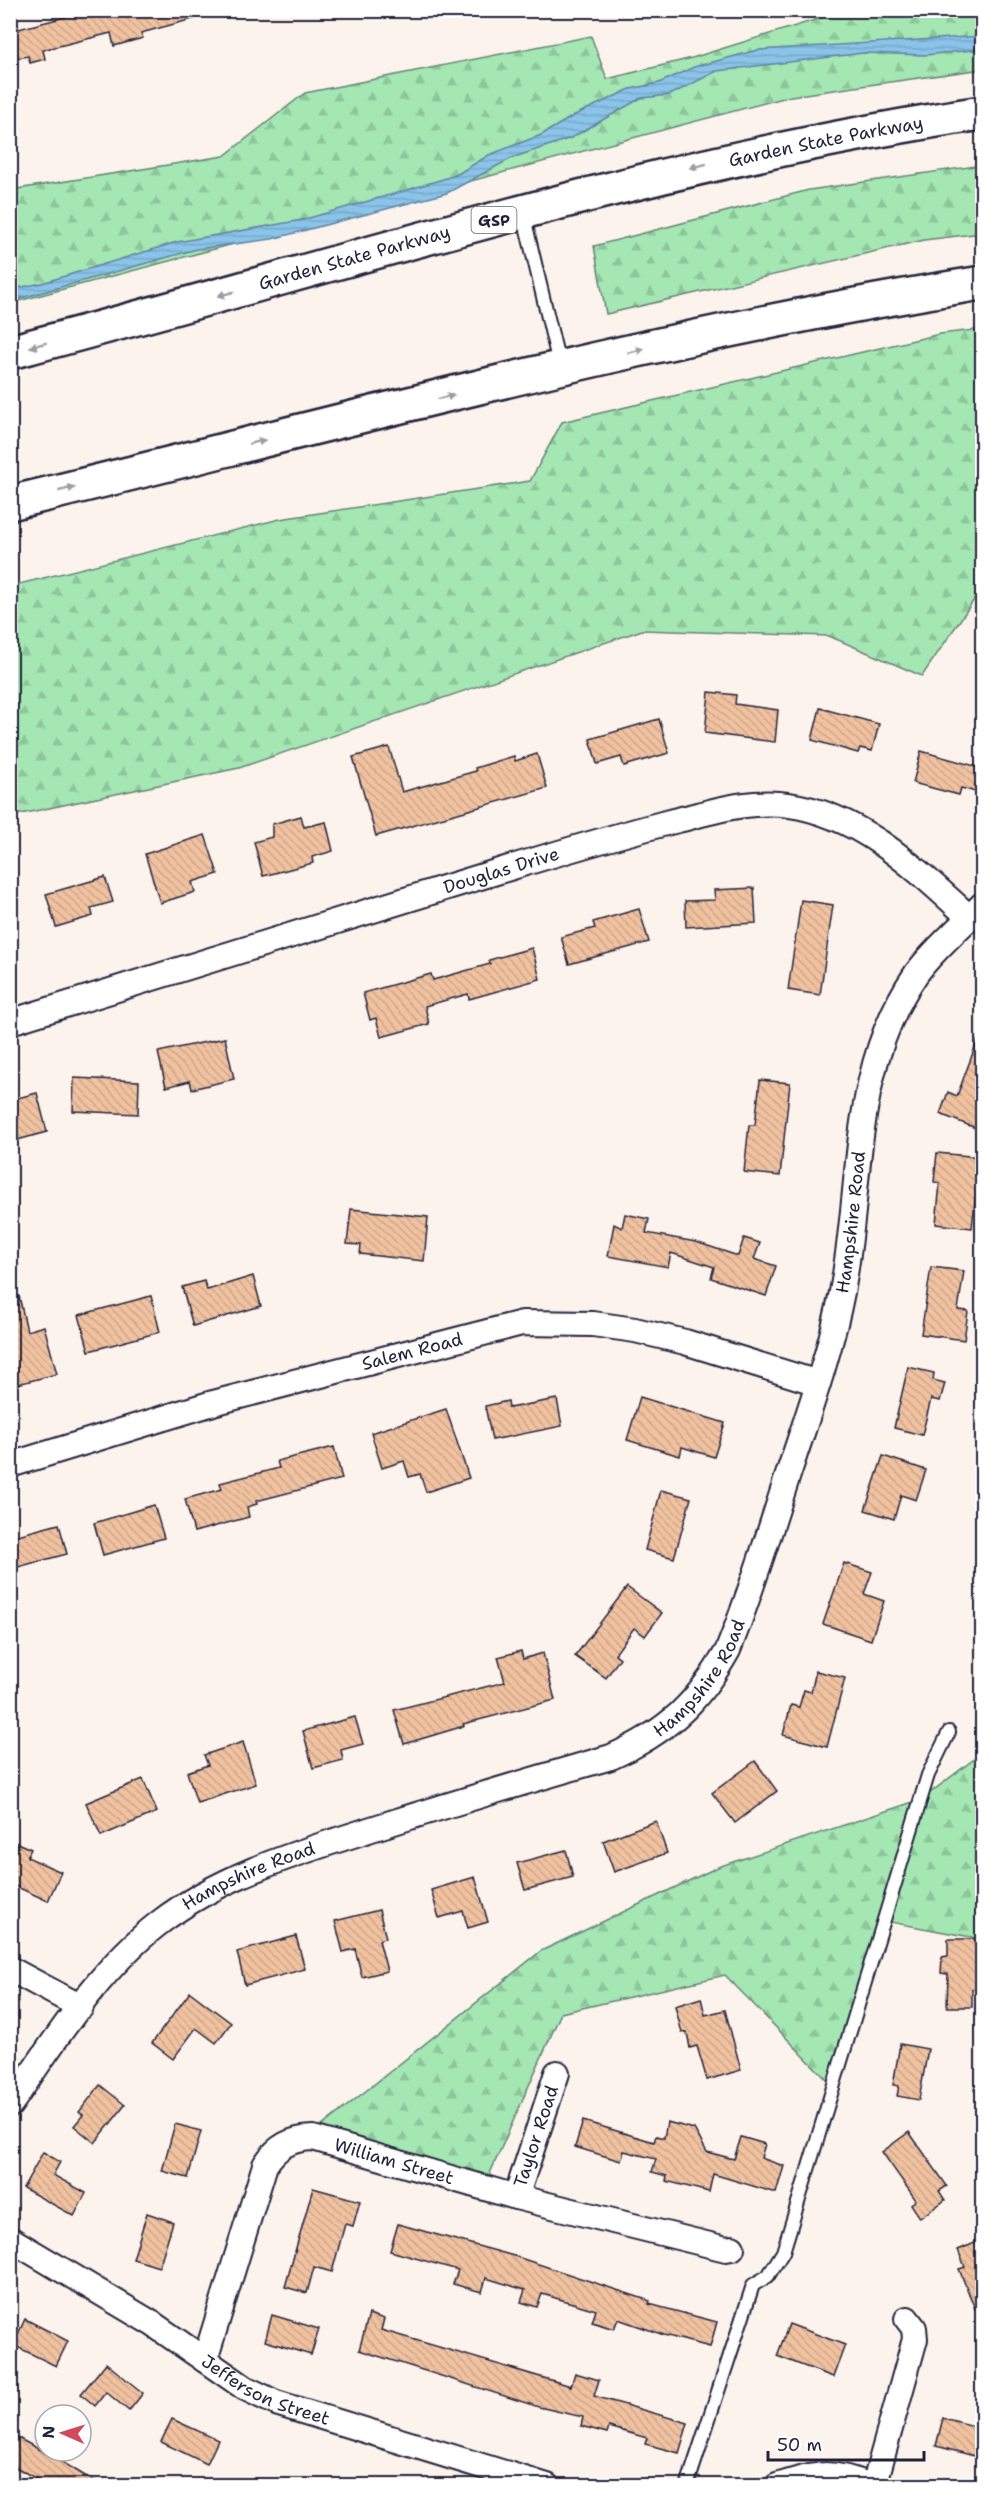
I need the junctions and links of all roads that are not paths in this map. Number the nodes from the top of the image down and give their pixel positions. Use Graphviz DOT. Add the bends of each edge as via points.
graph roads {
  1 [pos="982,113"];
  2 [pos="523,212"];
  3 [pos="982,284"];
  4 [pos="10,352"];
  5 [pos="561,369"];
  6 [pos="10,503"];
  7 [pos="976,912"];
  8 [pos="10,1022"];
  9 [pos="818,1383"];
  10 [pos="10,1465"];
  11 [pos="949,1732"];
  12 [pos="10,1969"];
  13 [pos="81,2007"];
  14 [pos="557,2073"];
  15 [pos="10,2105"];
  16 [pos="516,2197"];
  17 [pos="10,2239"];
  18 [pos="732,2248"];
  19 [pos="907,2319"];
  20 [pos="205,2360"];
  21 [pos="547,2486"];
  22 [pos="687,2486"];
  23 [pos="777,2486"];
  24 [pos="872,2486"];
  1 -- 2 [label="highway, Garden State Parkway / GSP, one-way" via="736,157"];
  2 -- 4 [label="highway, Garden State Parkway / GSP, one-way"];
  2 -- 5 [label="lane"];
  5 -- 3 [label="highway, one-way" via="790,318"];
  6 -- 5 [label="highway, one-way"];
  7 -- 8 [label="street, Douglas Drive" via="846,822 817,810 757,803 605,838"];
  7 -- 9 [label="street, Hampshire Road" via="917,972 879,1049 859,1139 842,1293"];
  9 -- 10 [label="street, Salem Road" via="635,1330 593,1324 522,1323 213,1403"];
  9 -- 13 [label="street, Hampshire Road" via="728,1650 699,1695 668,1726 611,1757 329,1842 236,1875 157,1924 125,1953"];
  11 -- 22 [label="lane" via="928,1775 783,2252 768,2276 753,2285"];
  12 -- 13 [label="street"];
  13 -- 15 [label="street, Hampshire Road"];
  14 -- 16 [label="street, Taylor Road"];
  16 -- 18 [label="street, William Street"];
  16 -- 20 [label="street, William Street" via="313,2138 283,2144 265,2165"];
  17 -- 20 [label="street, Jefferson Street" via="153,2324"];
  19 -- 24 [label="street" via="914,2328 915,2339"];
  20 -- 21 [label="street, Jefferson Street" via="245,2388 276,2403"];
  23 -- 24 [label="street" via="826,2473 845,2475"];
}
